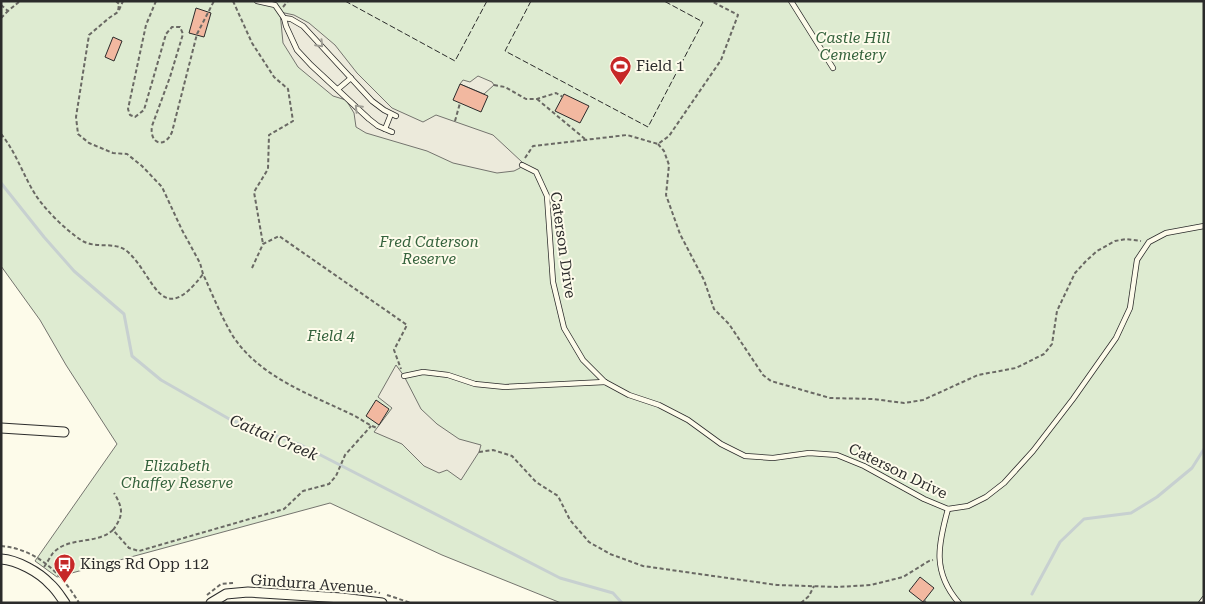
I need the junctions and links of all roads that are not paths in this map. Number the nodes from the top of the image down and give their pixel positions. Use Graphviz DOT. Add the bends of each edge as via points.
graph roads {
  1 [pos="256,1"];
  2 [pos="791,1"];
  3 [pos="284,18"];
  4 [pos="834,68"];
  5 [pos="351,78"];
  6 [pos="338,89"];
  7 [pos="385,129"];
  8 [pos="392,132"];
  9 [pos="522,165"];
  10 [pos="1204,226"];
  11 [pos="404,376"];
  12 [pos="605,382"];
  13 [pos="1,428"];
  14 [pos="64,432"];
  15 [pos="948,509"];
  16 [pos="1,559"];
  17 [pos="1204,599"];
  18 [pos="64,603"];
  19 [pos="211,603"];
  20 [pos="382,603"];
  21 [pos="959,603"];
  22 [pos="1201,603"];
  1 -- 3 [label="lane" via="275,6"];
  2 -- 4 [label="lane"];
  3 -- 5 [label="lane, one-way" via="303,26"];
  3 -- 6 [label="lane" via="297,50"];
  5 -- 6 [label="lane"];
  5 -- 7 [label="lane" via="379,107 393,115"];
  7 -- 6 [label="lane, one-way" via="369,119"];
  7 -- 8 [label="lane"];
  9 -- 12 [label="lane, Caterson Drive" via="536,172 547,196 553,282 564,328 583,360"];
  10 -- 15 [label="lane, Caterson Drive" via="1166,233 1149,242 1137,260 1130,308 1116,338 1073,399 1004,482 968,506"];
  11 -- 12 [label="lane" via="422,372 505,387"];
  12 -- 15 [label="lane, Caterson Drive" via="688,420 721,444 746,456 773,458 809,453 837,456 864,466"];
  13 -- 14 [label="street"];
  15 -- 21 [label="lane" via="939,559 942,578"];
  16 -- 18 [label="street" via="39,574"];
  17 -- 22 [label="lane"];
  19 -- 20 [label="street, Gindurra Avenue" via="226,594 248,592"];
}
